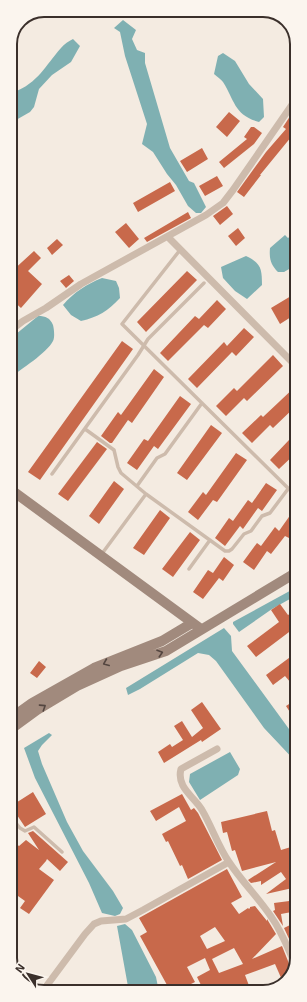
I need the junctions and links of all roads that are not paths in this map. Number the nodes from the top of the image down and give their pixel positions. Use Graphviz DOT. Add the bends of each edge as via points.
graph roads {
  1 [pos="290,108"];
  2 [pos="168,237"];
  3 [pos="180,250"];
  4 [pos="204,283"];
  5 [pos="17,326"];
  6 [pos="144,345"];
  7 [pos="290,361"];
  8 [pos="202,403"];
  9 [pos="85,429"];
  10 [pos="52,474"];
  11 [pos="137,486"];
  12 [pos="288,489"];
  13 [pos="17,494"];
  14 [pos="146,494"];
  15 [pos="210,540"];
  16 [pos="100,556"];
  17 [pos="189,569"];
  18 [pos="290,576"];
  19 [pos="192,623"];
  20 [pos="201,629"];
  21 [pos="17,713"];
  22 [pos="17,724"];
  23 [pos="217,749"];
  24 [pos="17,824"];
  25 [pos="62,852"];
  26 [pos="229,862"];
  27 [pos="290,954"];
  28 [pos="47,985"];
  1 -- 2 [label="street" via="223,203"];
  2 -- 3 [label="street"];
  2 -- 5 [label="street" via="81,284"];
  3 -- 6 [label="lane" via="122,324"];
  3 -- 7 [label="street"];
  4 -- 6 [label="lane"];
  6 -- 8 [label="lane"];
  6 -- 9 [label="lane"];
  8 -- 11 [label="lane" via="165,454 157,458"];
  8 -- 12 [label="lane"];
  9 -- 10 [label="lane"];
  9 -- 11 [label="lane" via="114,450 121,473"];
  11 -- 14 [label="lane"];
  12 -- 15 [label="lane" via="270,513 262,516 251,531 244,534 229,551 225,551"];
  13 -- 16 [label="main road"];
  14 -- 15 [label="lane"];
  14 -- 16 [label="lane"];
  15 -- 17 [label="lane"];
  16 -- 19 [label="main road"];
  18 -- 20 [label="main road"];
  19 -- 20 [label="main road"];
  19 -- 21 [label="main road, one-way" via="162,642 113,660 78,677"];
  22 -- 20 [label="main road, one-way" via="77,686 121,666 166,651"];
  23 -- 26 [label="street" via="181,769 181,781 184,789 201,808"];
  24 -- 25 [label="lane" via="25,831 34,827"];
  26 -- 27 [label="street" via="273,918"];
  26 -- 28 [label="street" via="126,919 94,924"];
}
